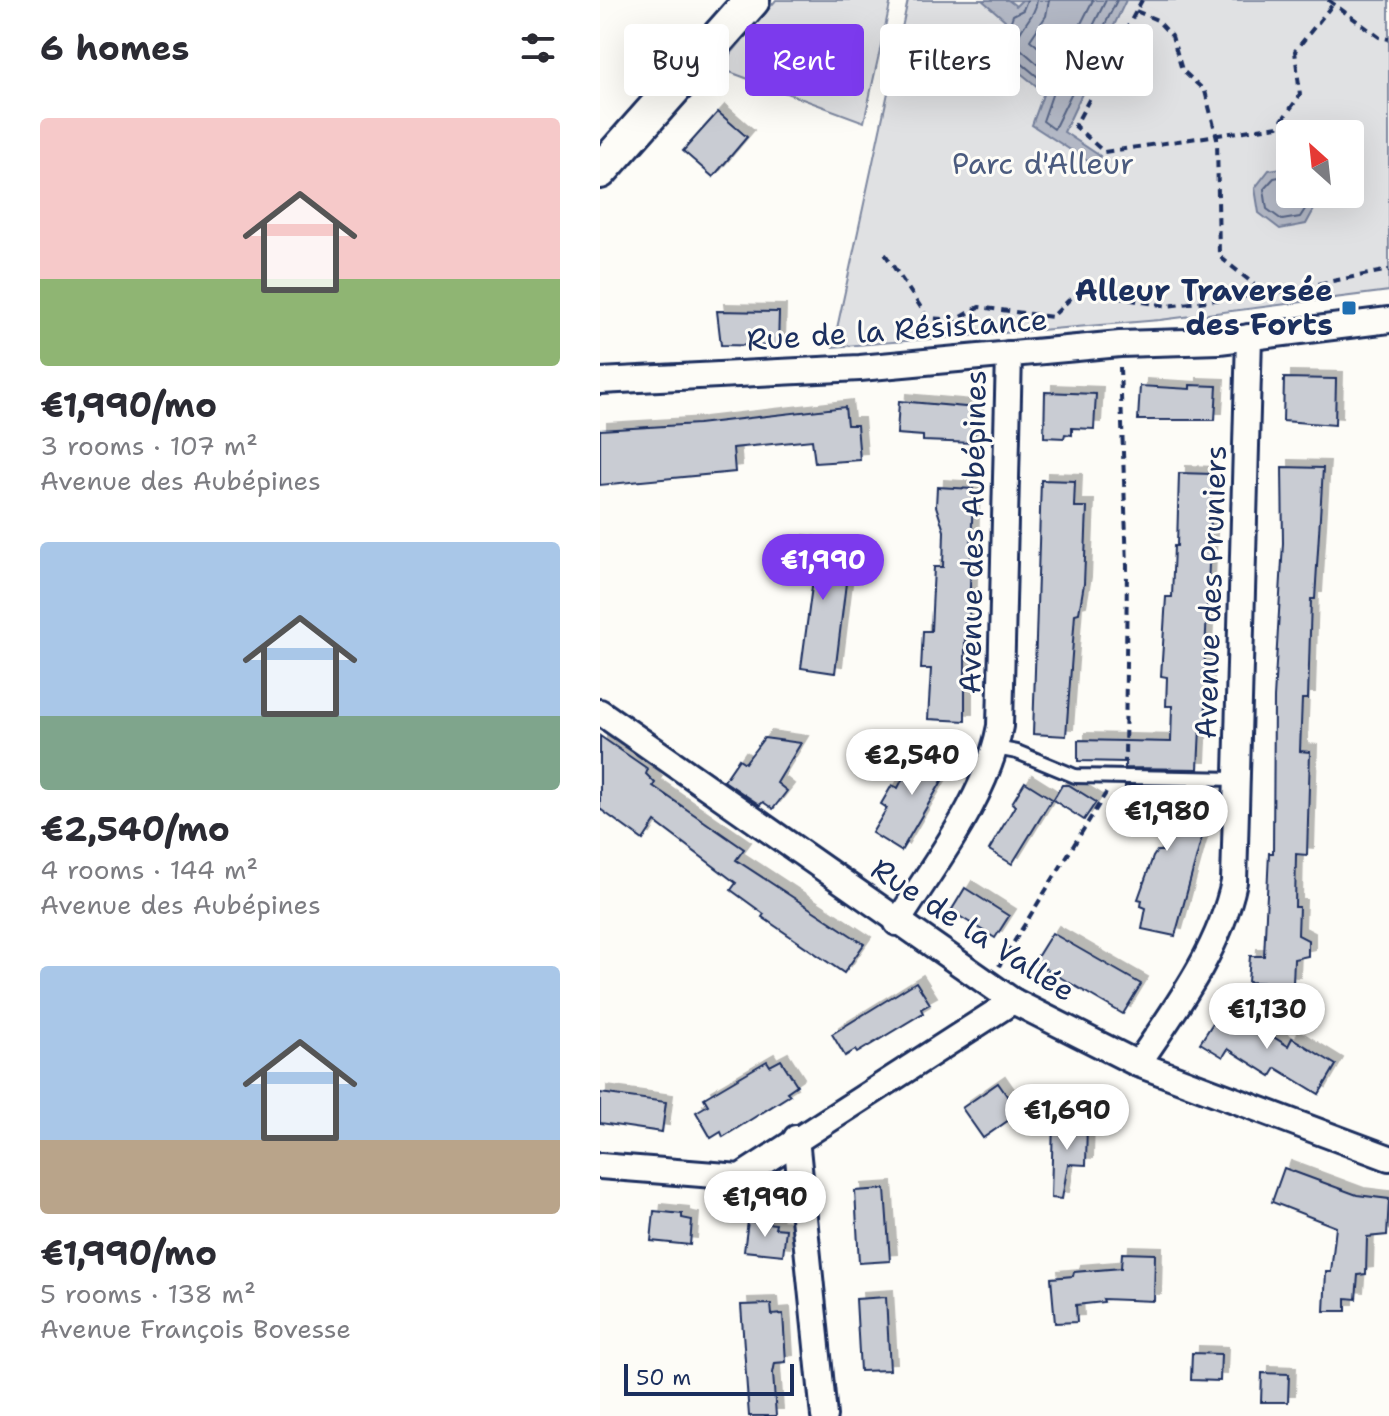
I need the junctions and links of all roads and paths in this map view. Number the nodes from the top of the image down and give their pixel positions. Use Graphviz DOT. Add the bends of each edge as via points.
graph roads {
  1 [pos="752,0"];
  2 [pos="1142,0"];
  3 [pos="1328,0"];
  4 [pos="1333,4"];
  5 [pos="1136,11"];
  6 [pos="1389,39"];
  7 [pos="1217,138"];
  8 [pos="600,171"];
  9 [pos="885,254"];
  10 [pos="1389,270"];
  11 [pos="1266,294"];
  12 [pos="1389,320"];
  13 [pos="1249,337"];
  14 [pos="1120,344"];
  15 [pos="1009,354"];
  16 [pos="600,381"];
  17 [pos="600,712"];
  18 [pos="996,748"];
  19 [pos="1115,777"];
  20 [pos="1238,779"];
  21 [pos="897,923"];
  22 [pos="987,985"];
  23 [pos="1013,1001"];
  24 [pos="1138,1064"];
  25 [pos="796,1138"];
  26 [pos="1389,1158"];
  27 [pos="600,1166"];
  28 [pos="824,1416"];
  1 -- 8 [label="street"];
  2 -- 5 [label="path"];
  3 -- 4 [label="path"];
  4 -- 6 [label="path"];
  4 -- 7 [label="path" via="1295,51 1300,95 1278,126"];
  5 -- 7 [label="path" via="1157,20 1172,36 1182,70 1205,91"];
  5 -- 7 [label="path" via="1075,126 1104,152"];
  7 -- 11 [label="path" via="1219,256"];
  9 -- 11 [label="path" via="928,318 956,320 979,307 1052,317 1078,291 1167,306"];
  10 -- 11 [label="path"];
  12 -- 13 [label="street, Rue de la Résistance"];
  13 -- 14 [label="street, Rue de la Résistance"];
  13 -- 20 [label="street, Avenue des Pruniers"];
  14 -- 15 [label="street, Rue de la Résistance"];
  14 -- 19 [label="path" via="1127,684 1126,761"];
  15 -- 16 [label="street, Rue de la Résistance" via="860,368"];
  15 -- 18 [label="street, Avenue des Aubépines"];
  17 -- 21 [label="street, Rue de la Vallée"];
  18 -- 19 [label="lane" via="1075,776"];
  18 -- 21 [label="street, Avenue des Aubépines" via="979,791"];
  19 -- 20 [label="lane"];
  19 -- 22 [label="path"];
  20 -- 24 [label="street, Avenue des Pruniers" via="1236,862 1228,909 1195,974"];
  21 -- 22 [label="street, Rue de la Vallée"];
  22 -- 23 [label="street, Rue de la Vallée"];
  23 -- 24 [label="street, Rue de la Vallée"];
  23 -- 25 [label="street"];
  24 -- 26 [label="street, Rue de la Vallée"];
  25 -- 27 [label="street" via="740,1177"];
  25 -- 28 [label="street"];
}
